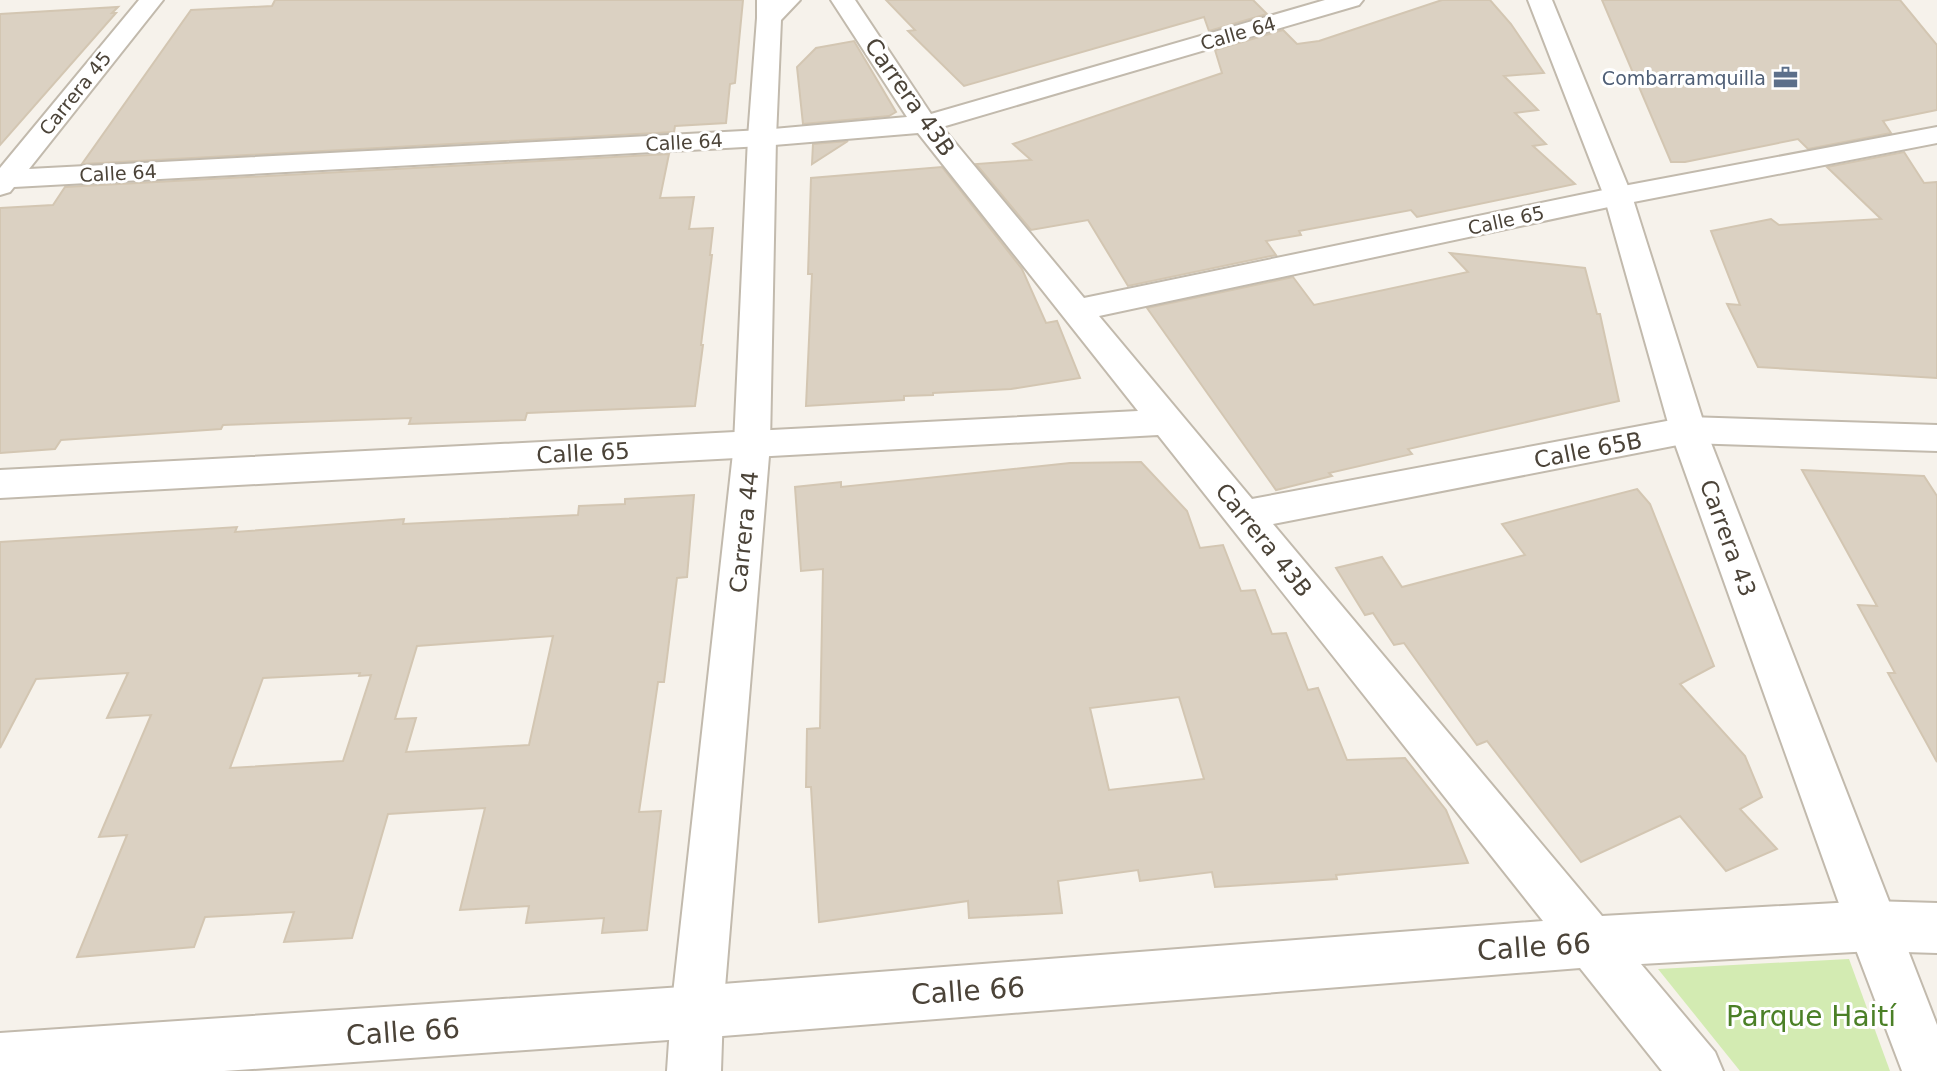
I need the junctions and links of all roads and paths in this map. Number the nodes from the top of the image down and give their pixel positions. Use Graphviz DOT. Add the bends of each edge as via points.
graph roads {
  1 [pos="151,0"];
  2 [pos="843,0"];
  3 [pos="1351,0"];
  4 [pos="1539,0"];
  5 [pos="775,6"];
  6 [pos="925,124"];
  7 [pos="1937,135"];
  8 [pos="762,138"];
  9 [pos="2,181"];
  10 [pos="1618,196"];
  11 [pos="1076,310"];
  12 [pos="1167,422"];
  13 [pos="1688,430"];
  14 [pos="1937,438"];
  15 [pos="752,444"];
  16 [pos="0,484"];
  17 [pos="1243,515"];
  18 [pos="1872,926"];
  19 [pos="1937,928"];
  20 [pos="1591,942"];
  21 [pos="697,1012"];
  22 [pos="0,1060"];
  23 [pos="694,1071"];
  24 [pos="1696,1071"];
  25 [pos="1929,1071"];
  1 -- 9 [label="street, Carrera 45"];
  2 -- 6 [label="street, Carrera 43B"];
  3 -- 6 [label="street, Calle 64"];
  4 -- 10 [label="street, Carrera 43"];
  5 -- 8 [label="street, Carrera 44"];
  6 -- 8 [label="street, Calle 64"];
  6 -- 11 [label="street, Carrera 43B"];
  7 -- 10 [label="street, Calle 65"];
  8 -- 9 [label="street, Calle 64"];
  8 -- 15 [label="street, Carrera 44"];
  10 -- 11 [label="street, Calle 65"];
  10 -- 13 [label="street, Carrera 43"];
  11 -- 12 [label="street, Carrera 43B"];
  12 -- 15 [label="street, Calle 65"];
  12 -- 17 [label="street, Carrera 43B"];
  13 -- 14 [label="street, Calle 65B"];
  13 -- 17 [label="street, Calle 65B"];
  13 -- 18 [label="street, Carrera 43"];
  15 -- 16 [label="street, Calle 65"];
  15 -- 21 [label="street, Carrera 44"];
  17 -- 20 [label="street, Carrera 43B"];
  18 -- 19 [label="street, Calle 66"];
  18 -- 20 [label="street, Calle 66"];
  18 -- 25 [label="street, Carrera 43"];
  20 -- 21 [label="street, Calle 66"];
  20 -- 24 [label="street, Carrera 43B"];
  21 -- 22 [label="street, Calle 66"];
  21 -- 23 [label="street, Carrera 44"];
}
